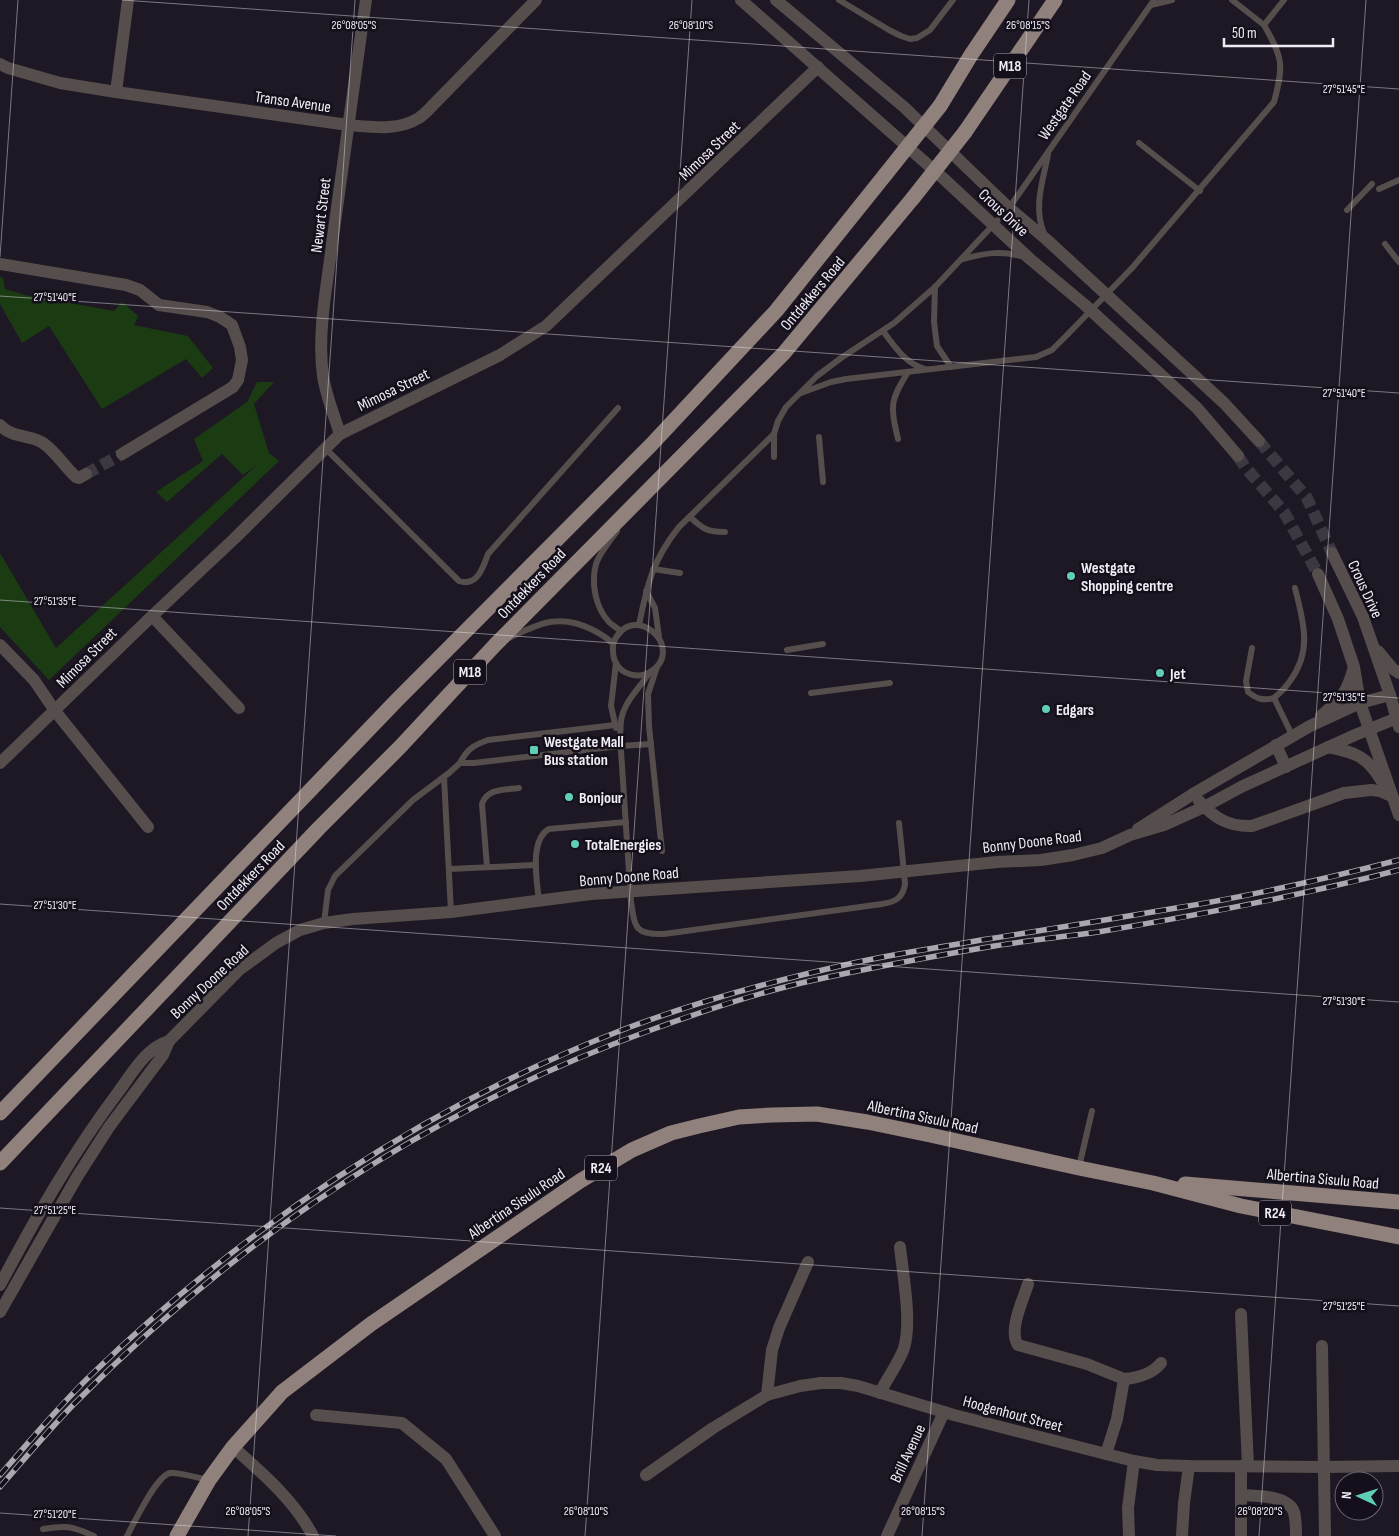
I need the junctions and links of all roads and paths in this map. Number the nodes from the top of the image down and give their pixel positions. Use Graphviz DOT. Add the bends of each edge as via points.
graph roads {
  1 [pos="128,0"];
  2 [pos="366,0"];
  3 [pos="536,0"];
  4 [pos="741,0"];
  5 [pos="776,0"];
  6 [pos="787,0"];
  7 [pos="839,0"];
  8 [pos="953,0"];
  9 [pos="999,0"];
  10 [pos="1008,0"];
  11 [pos="1055,0"];
  12 [pos="1172,0"];
  13 [pos="1232,0"];
  14 [pos="1284,0"];
  15 [pos="1153,3"];
  16 [pos="803,22"];
  17 [pos="1264,26"];
  18 [pos="971,54"];
  19 [pos="0,64"];
  20 [pos="818,68"];
  21 [pos="116,92"];
  22 [pos="348,125"];
  23 [pos="1138,143"];
  24 [pos="1049,151"];
  25 [pos="1399,180"];
  26 [pos="1372,184"];
  27 [pos="1379,190"];
  28 [pos="1200,191"];
  29 [pos="1009,208"];
  30 [pos="1347,210"];
  31 [pos="994,225"];
  32 [pos="1046,239"];
  33 [pos="1386,244"];
  34 [pos="962,259"];
  35 [pos="1030,259"];
  36 [pos="1399,262"];
  37 [pos="0,264"];
  38 [pos="935,287"];
  39 [pos="883,331"];
  40 [pos="950,367"];
  41 [pos="927,370"];
  42 [pos="908,372"];
  43 [pos="797,395"];
  44 [pos="618,408"];
  45 [pos="0,425"];
  46 [pos="340,434"];
  47 [pos="774,434"];
  48 [pos="819,437"];
  49 [pos="898,439"];
  50 [pos="1259,441"];
  51 [pos="326,449"];
  52 [pos="122,454"];
  53 [pos="1238,456"];
  54 [pos="774,457"];
  55 [pos="86,474"];
  56 [pos="823,482"];
  57 [pos="639,499"];
  58 [pos="690,516"];
  59 [pos="725,532"];
  60 [pos="1332,553"];
  61 [pos="654,569"];
  62 [pos="680,573"];
  63 [pos="1318,574"];
  64 [pos="1296,588"];
  65 [pos="646,590"];
  66 [pos="152,616"];
  67 [pos="639,625"];
  68 [pos="621,631"];
  69 [pos="660,638"];
  70 [pos="1372,643"];
  71 [pos="613,644"];
  72 [pos="823,644"];
  73 [pos="0,645"];
  74 [pos="495,646"];
  75 [pos="1252,648"];
  76 [pos="787,650"];
  77 [pos="616,663"];
  78 [pos="657,666"];
  79 [pos="1354,667"];
  80 [pos="650,672"];
  81 [pos="1399,673"];
  82 [pos="890,683"];
  83 [pos="811,693"];
  84 [pos="1395,694"];
  85 [pos="1274,698"];
  86 [pos="1360,703"];
  87 [pos="239,708"];
  88 [pos="55,711"];
  89 [pos="1398,721"];
  90 [pos="615,726"];
  91 [pos="1310,726"];
  92 [pos="1369,729"];
  93 [pos="1292,735"];
  94 [pos="620,736"];
  95 [pos="651,744"];
  96 [pos="1276,744"];
  97 [pos="620,746"];
  98 [pos="1328,747"];
  99 [pos="460,763"];
  100 [pos="0,764"];
  101 [pos="1286,767"];
  102 [pos="444,777"];
  103 [pos="519,788"];
  104 [pos="1193,794"];
  105 [pos="1389,795"];
  106 [pos="1204,807"];
  107 [pos="1398,812"];
  108 [pos="626,822"];
  109 [pos="900,823"];
  110 [pos="148,827"];
  111 [pos="1130,835"];
  112 [pos="662,851"];
  113 [pos="536,865"];
  114 [pos="487,867"];
  115 [pos="448,869"];
  116 [pos="631,892"];
  117 [pos="539,901"];
  118 [pos="451,912"];
  119 [pos="324,923"];
  120 [pos="169,1041"];
  121 [pos="1092,1111"];
  122 [pos="0,1113"];
  123 [pos="0,1163"];
  124 [pos="1079,1168"];
  125 [pos="1153,1183"];
  126 [pos="1399,1202"];
  127 [pos="1399,1237"];
  128 [pos="900,1248"];
  129 [pos="808,1262"];
  130 [pos="1028,1284"];
  131 [pos="0,1285"];
  132 [pos="0,1312"];
  133 [pos="1241,1314"];
  134 [pos="1322,1346"];
  135 [pos="1161,1363"];
  136 [pos="1124,1379"];
  137 [pos="880,1393"];
  138 [pos="766,1395"];
  139 [pos="944,1412"];
  140 [pos="316,1415"];
  141 [pos="233,1447"];
  142 [pos="1106,1454"];
  143 [pos="1134,1461"];
  144 [pos="1189,1466"];
  145 [pos="1245,1466"];
  146 [pos="1399,1466"];
  147 [pos="1324,1467"];
  148 [pos="646,1475"];
  149 [pos="209,1480"];
  150 [pos="1240,1495"];
  151 [pos="43,1529"];
  152 [pos="94,1536"];
  153 [pos="127,1536"];
  154 [pos="177,1536"];
  155 [pos="313,1536"];
  156 [pos="496,1536"];
  157 [pos="887,1536"];
  158 [pos="1129,1536"];
  159 [pos="1182,1536"];
  160 [pos="1241,1536"];
  161 [pos="1296,1536"];
  162 [pos="1325,1536"];
  1 -- 21 [label="street"];
  2 -- 22 [label="street, Newart Street"];
  3 -- 22 [label="street, Transo Avenue" via="419,118 399,126 380,128"];
  4 -- 20 [label="street, Crous Drive"];
  5 -- 16 [label="street, Crous Drive"];
  6 -- 16 [label="street"];
  7 -- 8 [label="lane" via="910,39 930,30"];
  9 -- 18 [label="main road"];
  10 -- 18 [label="main road, Ontdekkers Road / M18"];
  11 -- 57 [label="main road, Ontdekkers Road / M18, bridge" via="964,132 784,353"];
  12 -- 15 [label="lane"];
  13 -- 17 [label="lane"];
  14 -- 17 [label="lane"];
  15 -- 24 [label="lane, Westgate Road"];
  16 -- 29 [label="street, Crous Drive" via="904,107"];
  17 -- 28 [label="lane" via="1281,64 1274,102"];
  18 -- 122 [label="main road, Ontdekkers Road / M18, bridge" via="940,106 776,311 664,431 397,700"];
  19 -- 21 [label="street, Transo Avenue" via="60,83"];
  20 -- 31 [label="street, Crous Drive"];
  20 -- 46 [label="street, Mimosa Street" via="546,326 500,354"];
  21 -- 22 [label="street, Transo Avenue"];
  22 -- 46 [label="street, Newart Street" via="321,350 323,376"];
  23 -- 28 [label="lane"];
  24 -- 29 [label="lane, Westgate Road"];
  24 -- 32 [label="lane" via="1038,205"];
  25 -- 27 [label="lane"];
  26 -- 30 [label="lane"];
  28 -- 40 [label="lane, bridge" via="1132,268 1052,350 1036,357"];
  29 -- 31 [label="lane, Westgate Road"];
  29 -- 32 [label="street, Crous Drive"];
  31 -- 34 [label="lane, Westgate Road"];
  31 -- 35 [label="street, Crous Drive"];
  32 -- 50 [label="street, Crous Drive" via="1224,403"];
  33 -- 36 [label="lane"];
  34 -- 35 [label="lane" via="999,252"];
  34 -- 38 [label="lane, Westgate Road"];
  35 -- 53 [label="street, Crous Drive" via="1197,408"];
  37 -- 52 [label="street" via="126,285 140,290 159,305 207,312 232,325 242,360 238,380 233,387"];
  38 -- 39 [label="lane, Westgate Road"];
  38 -- 40 [label="lane" via="936,346"];
  39 -- 41 [label="lane" via="898,352"];
  39 -- 43 [label="lane, Westgate Road" via="841,358"];
  40 -- 41 [label="lane"];
  41 -- 42 [label="lane"];
  42 -- 43 [label="lane" via="831,382"];
  42 -- 49 [label="lane" via="893,398"];
  43 -- 47 [label="lane, Westgate Road" via="786,407"];
  44 -- 51 [label="lane" via="488,554 484,567 471,582 459,581"];
  45 -- 55 [label="street" via="9,432 41,442 76,477"];
  46 -- 51 [label="street, Mimosa Street"];
  47 -- 54 [label="lane"];
  47 -- 58 [label="lane"];
  48 -- 56 [label="lane"];
  51 -- 66 [label="street, Mimosa Street"];
  57 -- 68 [label="lane" via="596,564 593,587 600,610"];
  57 -- 74 [label="main road, Ontdekkers Road / M18"];
  58 -- 59 [label="lane" via="706,530"];
  58 -- 61 [label="lane" via="666,544"];
  60 -- 70 [label="street, Crous Drive"];
  61 -- 62 [label="lane"];
  61 -- 65 [label="lane"];
  63 -- 79 [label="street"];
  64 -- 85 [label="lane" via="1305,647 1290,681"];
  65 -- 67 [label="lane"];
  65 -- 69 [label="lane" via="655,608"];
  66 -- 87 [label="street"];
  66 -- 88 [label="street, Mimosa Street"];
  67 -- 68 [label="lane"];
  67 -- 69 [label="lane" via="648,627"];
  68 -- 71 [label="lane"];
  69 -- 78 [label="lane" via="662,657"];
  70 -- 81 [label="street"];
  70 -- 84 [label="street, Crous Drive"];
  71 -- 74 [label="lane" via="582,624 552,621 532,627"];
  71 -- 77 [label="lane"];
  72 -- 76 [label="lane"];
  73 -- 88 [label="street" via="34,680"];
  74 -- 123 [label="main road, Ontdekkers Road / M18"];
  75 -- 85 [label="lane" via="1246,681 1248,692 1256,699"];
  77 -- 80 [label="lane" via="620,669 634,675"];
  77 -- 90 [label="lane" via="611,706"];
  78 -- 80 [label="lane"];
  78 -- 95 [label="lane" via="648,694"];
  79 -- 86 [label="street"];
  79 -- 91 [label="street" via="1344,694"];
  80 -- 94 [label="lane" via="622,715"];
  82 -- 83 [label="lane"];
  84 -- 86 [label="street, Bonny Doone Road"];
  84 -- 89 [label="street, Crous Drive"];
  85 -- 93 [label="lane"];
  86 -- 91 [label="street, Bonny Doone Road"];
  86 -- 92 [label="street"];
  88 -- 100 [label="street, Mimosa Street"];
  88 -- 110 [label="street"];
  89 -- 92 [label="street, Bonny Doone Road"];
  90 -- 94 [label="lane"];
  90 -- 99 [label="lane" via="488,740 465,753"];
  91 -- 93 [label="street, Bonny Doone Road"];
  92 -- 98 [label="street, Bonny Doone Road"];
  92 -- 107 [label="street"];
  93 -- 96 [label="street, Bonny Doone Road"];
  94 -- 97 [label="lane"];
  95 -- 97 [label="lane"];
  95 -- 112 [label="lane"];
  96 -- 101 [label="street"];
  96 -- 104 [label="street, Bonny Doone Road"];
  97 -- 99 [label="lane"];
  97 -- 108 [label="lane"];
  98 -- 101 [label="street, Bonny Doone Road"];
  98 -- 105 [label="street" via="1365,760"];
  99 -- 102 [label="lane"];
  101 -- 106 [label="street, Bonny Doone Road"];
  102 -- 115 [label="lane"];
  102 -- 119 [label="lane" via="413,800 335,876 328,890"];
  103 -- 114 [label="lane" via="488,793 484,797"];
  104 -- 106 [label="street"];
  104 -- 111 [label="street, Bonny Doone Road"];
  105 -- 106 [label="street" via="1371,790 1344,793 1252,826 1227,823"];
  105 -- 107 [label="street"];
  106 -- 111 [label="street, Bonny Doone Road" via="1164,825"];
  108 -- 113 [label="lane" via="549,829 540,838"];
  108 -- 116 [label="lane"];
  109 -- 116 [label="lane, bridge" via="905,884 902,896 893,902 648,934 637,927 634,920"];
  111 -- 116 [label="street, Bonny Doone Road" via="1102,848 1040,860"];
  113 -- 114 [label="lane"];
  113 -- 117 [label="lane"];
  114 -- 115 [label="lane"];
  115 -- 118 [label="lane"];
  116 -- 117 [label="street, Bonny Doone Road"];
  117 -- 118 [label="street, Bonny Doone Road"];
  118 -- 119 [label="street, Bonny Doone Road"];
  119 -- 120 [label="street, Bonny Doone Road" via="300,930 276,943 239,970"];
  120 -- 131 [label="street, Bonny Doone Road" via="155,1047 141,1062 99,1118 34,1221"];
  120 -- 132 [label="street, Bonny Doone Road" via="167,1049 114,1119 77,1177"];
  121 -- 124 [label="lane"];
  124 -- 125 [label="main road, Albertina Sisulu Road / R24"];
  124 -- 141 [label="main road, Albertina Sisulu Road / R24" via="816,1114 739,1117 671,1133 632,1150 580,1181 371,1324 282,1392"];
  125 -- 126 [label="main road, Albertina Sisulu Road / R24"];
  125 -- 127 [label="main road, Albertina Sisulu Road / R24" via="1241,1206"];
  128 -- 137 [label="street" via="907,1335 901,1354"];
  129 -- 138 [label="street" via="772,1350"];
  130 -- 136 [label="street" via="1016,1321 1014,1335 1018,1345 1087,1364"];
  133 -- 145 [label="street"];
  134 -- 147 [label="street"];
  135 -- 136 [label="street" via="1151,1372"];
  136 -- 142 [label="street" via="1117,1419"];
  137 -- 138 [label="street, Hoogenhout Street" via="858,1386 822,1383"];
  137 -- 139 [label="street, Hoogenhout Street"];
  138 -- 148 [label="street, Hoogenhout Street"];
  139 -- 142 [label="street, Hoogenhout Street"];
  139 -- 157 [label="street, Brill Avenue"];
  140 -- 156 [label="street" via="402,1423 446,1459"];
  141 -- 149 [label="main road, Albertina Sisulu Road / R24"];
  141 -- 155 [label="street" via="274,1484 303,1518"];
  142 -- 143 [label="street, Hoogenhout Street"];
  143 -- 144 [label="street, Hoogenhout Street"];
  143 -- 158 [label="street" via="1128,1508"];
  144 -- 145 [label="street, Hoogenhout Street"];
  144 -- 159 [label="street"];
  145 -- 147 [label="street, Hoogenhout Street"];
  145 -- 150 [label="street"];
  146 -- 147 [label="street, Hoogenhout Street"];
  147 -- 162 [label="street"];
  149 -- 153 [label="lane" via="170,1473 164,1476"];
  149 -- 154 [label="main road, Albertina Sisulu Road / R24"];
  150 -- 160 [label="street"];
  150 -- 161 [label="street" via="1267,1497 1289,1505 1294,1511"];
  151 -- 152 [label="lane" via="62,1526"];
}
